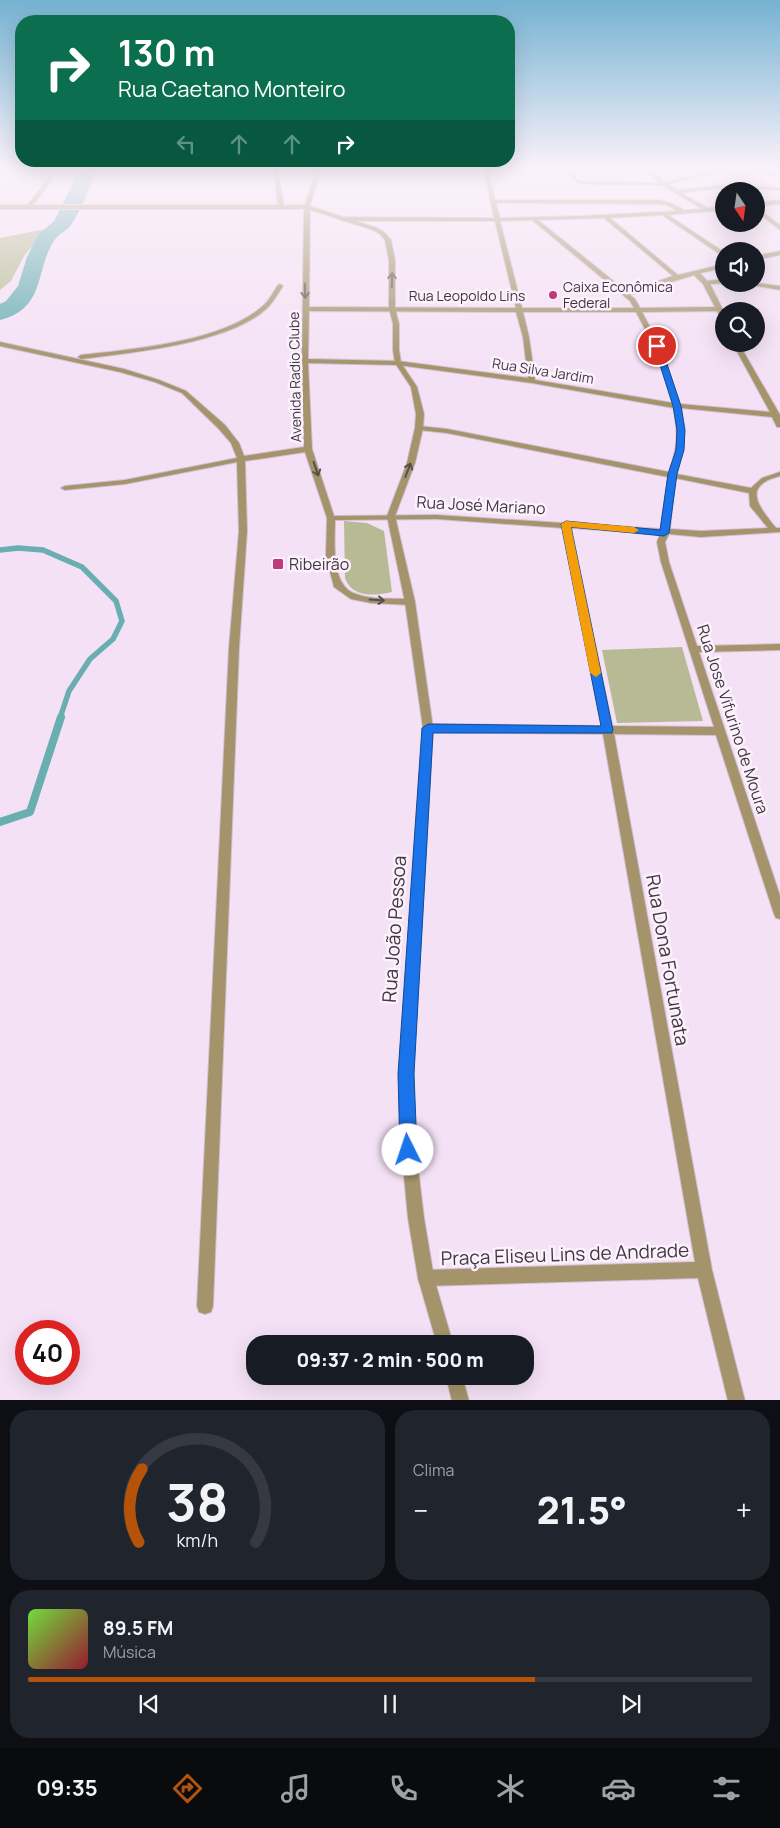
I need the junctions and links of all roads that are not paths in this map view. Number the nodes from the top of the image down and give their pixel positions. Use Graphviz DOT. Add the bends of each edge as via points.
graph roads {
  1 [pos="307,234"];
  2 [pos="383,234"];
  3 [pos="501,234"];
  4 [pos="552,234"];
  5 [pos="626,234"];
  6 [pos="694,234"];
  7 [pos="715,249"];
  8 [pos="780,252"];
  9 [pos="765,256"];
  10 [pos="715,268"];
  11 [pos="696,273"];
  12 [pos="677,277"];
  13 [pos="715,282"];
  14 [pos="706,283"];
  15 [pos="280,286"];
  16 [pos="765,286"];
  17 [pos="780,288"];
  18 [pos="626,294"];
  19 [pos="716,302"];
  20 [pos="392,308"];
  21 [pos="306,309"];
  22 [pos="519,309"];
  23 [pos="715,309"];
  24 [pos="640,311"];
  25 [pos="0,344"];
  26 [pos="741,352"];
  27 [pos="73,358"];
  28 [pos="305,361"];
  29 [pos="398,363"];
  30 [pos="532,381"];
  31 [pos="677,406"];
  32 [pos="776,415"];
  33 [pos="780,425"];
  34 [pos="419,428"];
  35 [pos="308,449"];
  36 [pos="241,458"];
  37 [pos="672,474"];
  38 [pos="780,474"];
  39 [pos="65,488"];
  40 [pos="753,491"];
  41 [pos="391,516"];
  42 [pos="331,518"];
  43 [pos="566,524"];
  44 [pos="777,530"];
  45 [pos="664,533"];
  46 [pos="410,602"];
  47 [pos="780,647"];
  48 [pos="695,649"];
  49 [pos="428,728"];
  50 [pos="608,730"];
  51 [pos="720,731"];
  52 [pos="780,914"];
  53 [pos="704,1270"];
  54 [pos="426,1278"];
  55 [pos="205,1306"];
  56 [pos="442,1335"];
  57 [pos="457,1385"];
  58 [pos="461,1400"];
  59 [pos="737,1400"];
  1 -- 21 [label="street, Avenida Radio Clube, one-way"];
  20 -- 2 [label="street, one-way" via="392,260 388,240"];
  3 -- 22 [label="street"];
  4 -- 18 [label="street, Rua Jose Vifurino de Moura"];
  5 -- 12 [label="street"];
  6 -- 7 [label="street"];
  8 -- 9 [label="street"];
  10 -- 11 [label="street"];
  11 -- 12 [label="street"];
  11 -- 14 [label="street"];
  12 -- 18 [label="street"];
  13 -- 14 [label="street"];
  14 -- 19 [label="street"];
  15 -- 27 [label="street" via="269,304 233,326 178,343"];
  16 -- 17 [label="street"];
  18 -- 24 [label="street, Rua Jose Vifurino de Moura"];
  20 -- 21 [label="street, Rua Leopoldo Lins"];
  20 -- 22 [label="street, Rua Leopoldo Lins"];
  20 -- 29 [label="street"];
  21 -- 28 [label="street, Avenida Radio Clube"];
  22 -- 24 [label="street, Rua Leopoldo Lins"];
  22 -- 30 [label="street"];
  23 -- 24 [label="street, Rua Leopoldo Lins"];
  24 -- 31 [label="street, Rua Jose Vifurino de Moura" via="657,346"];
  25 -- 27 [label="street"];
  26 -- 32 [label="street"];
  27 -- 36 [label="street" via="158,381 184,392 222,427"];
  28 -- 29 [label="street, Rua Silva Jardim"];
  28 -- 35 [label="street, Avenida Radio Clube"];
  29 -- 30 [label="street, Rua Silva Jardim"];
  29 -- 34 [label="street" via="414,387 419,402"];
  30 -- 31 [label="street, Rua Silva Jardim"];
  31 -- 32 [label="street, Rua Silva Jardim"];
  31 -- 37 [label="street, Rua Jose Vifurino de Moura" via="680,450"];
  32 -- 33 [label="street"];
  34 -- 37 [label="street"];
  41 -- 34 [label="street, one-way" via="411,463"];
  35 -- 36 [label="street"];
  35 -- 42 [label="street, Avenida Radio Clube, one-way"];
  36 -- 39 [label="street" via="134,481"];
  36 -- 55 [label="street" via="243,531 234,648"];
  37 -- 40 [label="street"];
  37 -- 45 [label="street, Rua Jose Vifurino de Moura"];
  38 -- 40 [label="street" via="760,482"];
  40 -- 44 [label="street" via="753,501"];
  41 -- 42 [label="street, Rua José Mariano"];
  41 -- 43 [label="street, Rua José Mariano"];
  41 -- 46 [label="street, Rua João Pessoa"];
  42 -- 46 [label="street, Avenida Radio Clube, one-way" via="330,556 337,585 350,596"];
  43 -- 45 [label="street, Rua José Mariano"];
  43 -- 50 [label="street, Rua Dona Fortunata"];
  44 -- 45 [label="street, Rua José Mariano"];
  45 -- 48 [label="street, Rua Jose Vifurino de Moura" via="661,542 665,562"];
  46 -- 49 [label="street, Rua João Pessoa"];
  47 -- 48 [label="street"];
  48 -- 51 [label="street, Rua Jose Vifurino de Moura"];
  49 -- 50 [label="street"];
  49 -- 54 [label="street, Rua João Pessoa" via="406,1074 407,1134"];
  50 -- 51 [label="street"];
  50 -- 53 [label="street, Rua Dona Fortunata"];
  51 -- 52 [label="street, Rua Jose Vifurino de Moura"];
  53 -- 54 [label="street, Praça Eliseu Lins de Andrade"];
  53 -- 59 [label="street, Rua Dona Fortunata"];
  54 -- 56 [label="street, Rua João Pessoa"];
  57 -- 58 [label="street"];
}
